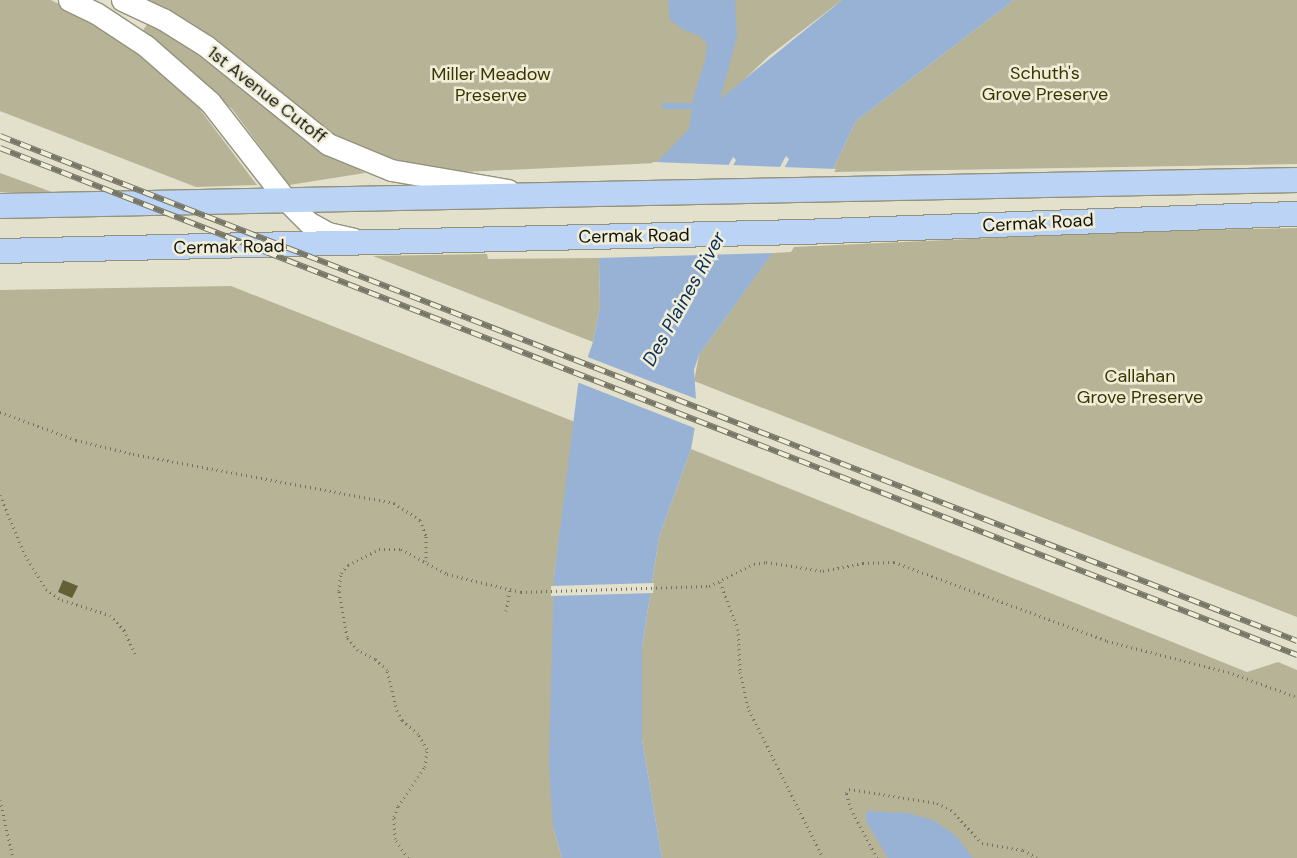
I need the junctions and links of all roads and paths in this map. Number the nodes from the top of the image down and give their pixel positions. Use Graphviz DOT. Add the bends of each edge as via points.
graph roads {
  1 [pos="69,0"];
  2 [pos="122,0"];
  3 [pos="1297,180"];
  4 [pos="536,194"];
  5 [pos="287,201"];
  6 [pos="0,206"];
  7 [pos="1297,214"];
  8 [pos="369,243"];
  9 [pos="0,251"];
  10 [pos="0,412"];
  11 [pos="0,495"];
  12 [pos="426,561"];
  13 [pos="720,582"];
  14 [pos="510,590"];
  15 [pos="506,611"];
  16 [pos="135,654"];
  17 [pos="1297,696"];
  18 [pos="0,800"];
  19 [pos="13,858"];
  20 [pos="408,858"];
  21 [pos="823,858"];
  22 [pos="877,858"];
  23 [pos="1038,858"];
  1 -- 5 [label="main road" via="118,26 210,102"];
  2 -- 4 [label="main road, 1st Avenue Cutoff" via="163,19 206,46 245,75 302,126 357,158 391,170"];
  3 -- 4 [label="main road, Cermak Road"];
  4 -- 5 [label="main road, Cermak Road"];
  5 -- 6 [label="main road, Cermak Road"];
  5 -- 8 [label="main road" via="308,222 321,229"];
  7 -- 8 [label="main road, Cermak Road" via="802,232"];
  8 -- 9 [label="main road, Cermak Road"];
  10 -- 12 [label="path" via="76,440 133,454 394,503 420,520 426,536"];
  11 -- 16 [label="path" via="25,555 42,584 62,600 110,615 124,630"];
  12 -- 14 [label="path" via="446,574"];
  12 -- 20 [label="path" via="402,549 379,549 357,558 341,573 339,581 347,637 358,650 375,658 387,670 397,711 427,749 425,767 394,817 395,839"];
  13 -- 14 [label="path" via="694,587"];
  13 -- 17 [label="path" via="754,564 766,562 823,571 880,561 894,562 1107,641 1228,672"];
  13 -- 21 [label="path" via="738,629 740,672 749,710"];
  14 -- 15 [label="path"];
  18 -- 19 [label="path"];
  22 -- 23 [label="path" via="851,809 846,793 849,789 936,803 951,810 982,843 1017,848"];
}
